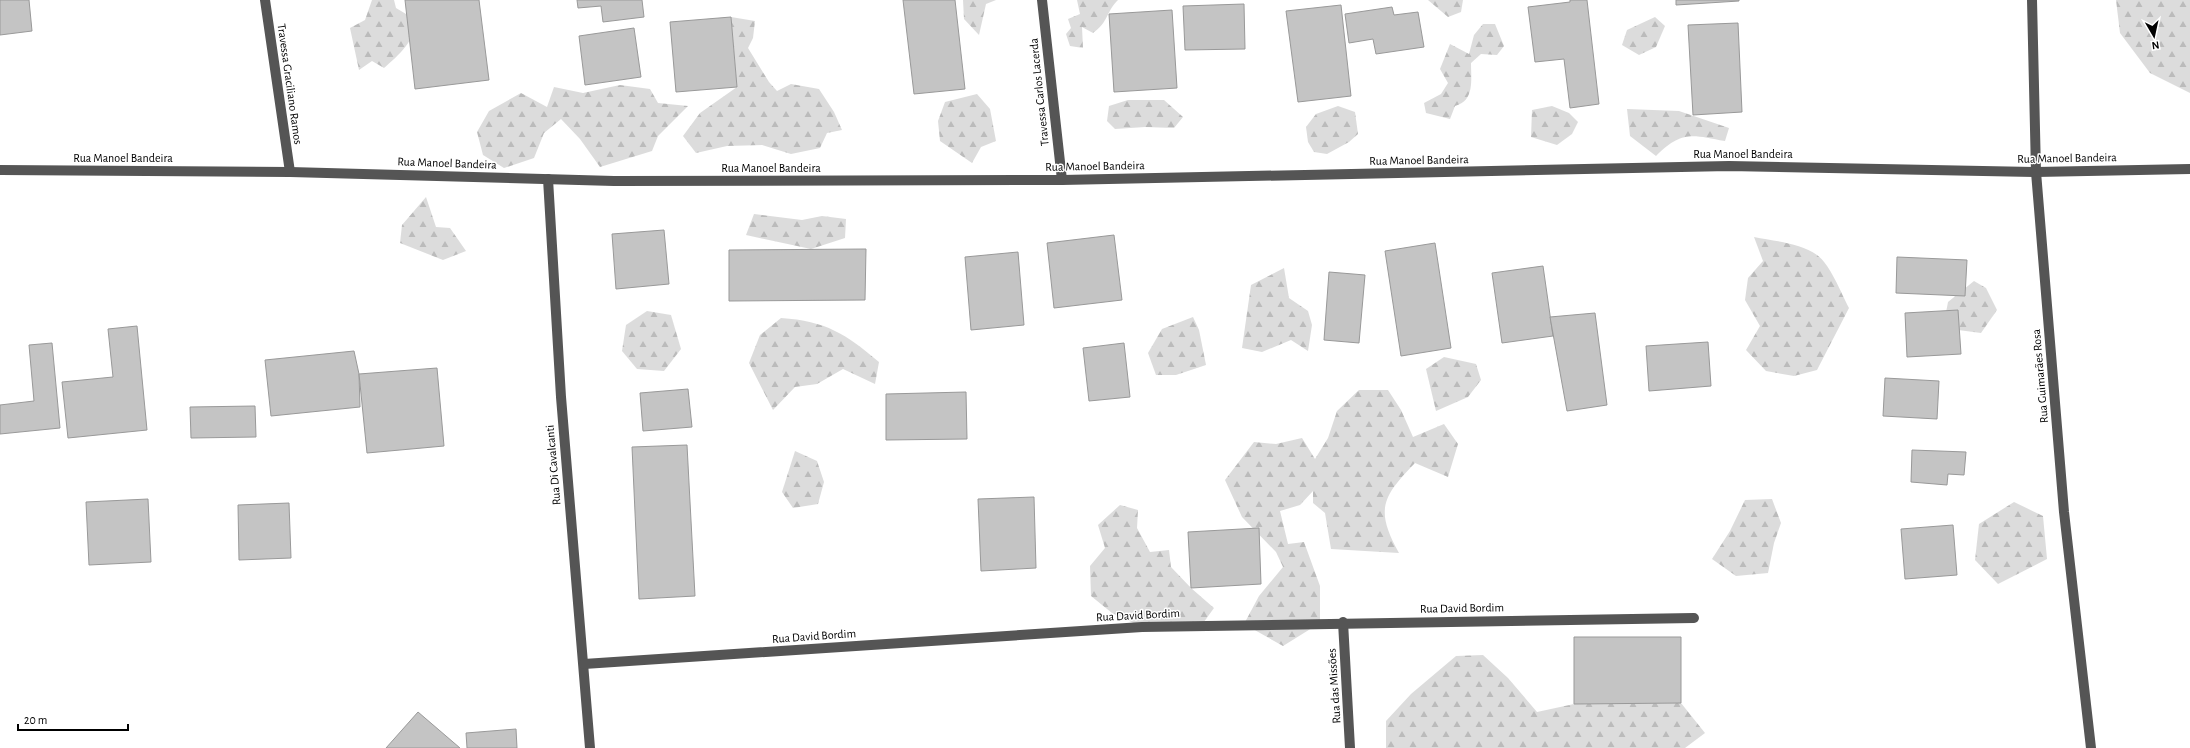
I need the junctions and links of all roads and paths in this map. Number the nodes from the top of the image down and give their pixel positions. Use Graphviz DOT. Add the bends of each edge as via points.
graph roads {
  1 [pos="265,0"];
  2 [pos="1042,0"];
  3 [pos="2032,0"];
  4 [pos="2190,169"];
  5 [pos="0,170"];
  6 [pos="290,172"];
  7 [pos="2036,172"];
  8 [pos="548,179"];
  9 [pos="1062,180"];
  10 [pos="1694,618"];
  11 [pos="1343,622"];
  12 [pos="584,664"];
  13 [pos="590,748"];
  14 [pos="1350,748"];
  15 [pos="2091,748"];
  1 -- 6 [label="street, Travessa Graciliano Ramos"];
  2 -- 9 [label="street, Travessa Carlos Lacerda"];
  3 -- 7 [label="street, Rua Guimarães Rosa"];
  4 -- 7 [label="street, Rua Manoel Bandeira"];
  5 -- 6 [label="street, Rua Manoel Bandeira"];
  6 -- 8 [label="street, Rua Manoel Bandeira"];
  7 -- 9 [label="street, Rua Manoel Bandeira" via="1729,166"];
  7 -- 15 [label="street, Rua Guimarães Rosa" via="2064,512"];
  8 -- 9 [label="street, Rua Manoel Bandeira"];
  8 -- 12 [label="street, Rua Di Cavalcanti" via="560,397"];
  10 -- 11 [label="street, Rua David Bordim"];
  11 -- 12 [label="street, Rua David Bordim" via="1142,627"];
  11 -- 14 [label="street, Rua das Missões"];
  12 -- 13 [label="street, Rua Di Cavalcanti"];
}
